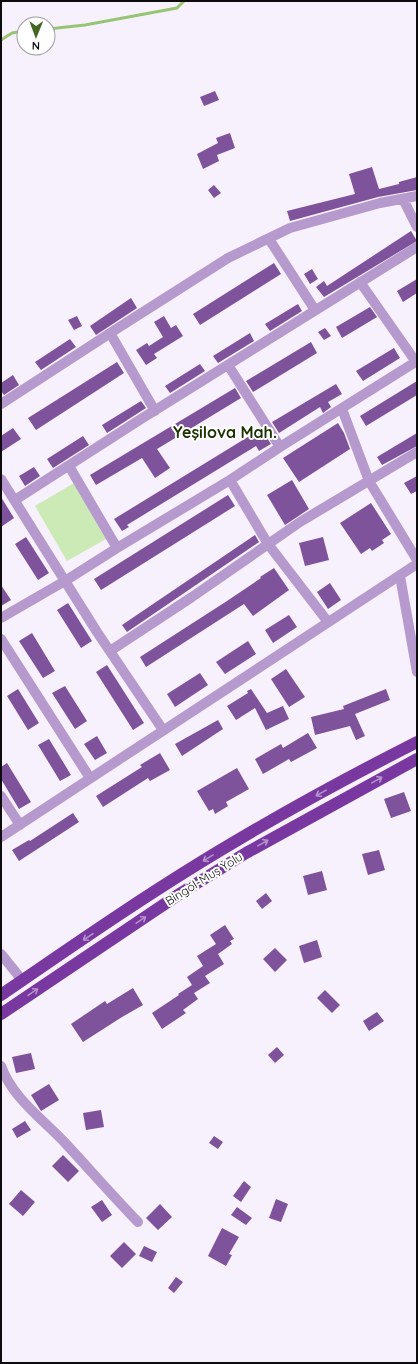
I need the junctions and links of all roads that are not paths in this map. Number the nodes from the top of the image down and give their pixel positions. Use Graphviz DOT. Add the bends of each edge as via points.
graph roads {
  1 [pos="417,196"];
  2 [pos="403,199"];
  3 [pos="417,227"];
  4 [pos="269,238"];
  5 [pos="417,247"];
  6 [pos="360,282"];
  7 [pos="316,310"];
  8 [pos="110,333"];
  9 [pos="416,362"];
  10 [pos="228,365"];
  11 [pos="1,404"];
  12 [pos="342,409"];
  13 [pos="155,411"];
  14 [pos="280,447"];
  15 [pos="417,452"];
  16 [pos="69,466"];
  17 [pos="1,479"];
  18 [pos="230,480"];
  19 [pos="369,481"];
  20 [pos="14,500"];
  21 [pos="268,544"];
  22 [pos="117,548"];
  23 [pos="417,560"];
  24 [pos="417,564"];
  25 [pos="400,576"];
  26 [pos="65,581"];
  27 [pos="1,618"];
  28 [pos="328,622"];
  29 [pos="1,639"];
  30 [pos="110,651"];
  31 [pos="417,672"];
  32 [pos="163,730"];
  33 [pos="417,742"];
  34 [pos="417,760"];
  35 [pos="90,778"];
  36 [pos="1,796"];
  37 [pos="20,825"];
  38 [pos="1,837"];
  39 [pos="1,954"];
  40 [pos="22,980"];
  41 [pos="1,995"];
  42 [pos="1,1014"];
  43 [pos="1,1066"];
  44 [pos="138,1222"];
  1 -- 2 [label="street"];
  2 -- 3 [label="street"];
  2 -- 4 [label="street" via="290,228"];
  4 -- 7 [label="street"];
  4 -- 8 [label="street" via="228,258"];
  5 -- 6 [label="street"];
  6 -- 7 [label="street"];
  6 -- 9 [label="street"];
  7 -- 10 [label="street"];
  8 -- 11 [label="street"];
  8 -- 13 [label="street"];
  9 -- 12 [label="street"];
  10 -- 13 [label="street"];
  10 -- 14 [label="street"];
  12 -- 14 [label="street"];
  12 -- 19 [label="street"];
  13 -- 16 [label="street"];
  14 -- 18 [label="street"];
  15 -- 19 [label="street"];
  16 -- 20 [label="street"];
  16 -- 22 [label="street"];
  17 -- 20 [label="street"];
  18 -- 21 [label="street"];
  18 -- 22 [label="street"];
  19 -- 21 [label="street"];
  19 -- 23 [label="street"];
  20 -- 26 [label="street"];
  21 -- 28 [label="street"];
  21 -- 30 [label="street"];
  22 -- 26 [label="street"];
  24 -- 25 [label="street"];
  25 -- 28 [label="street"];
  25 -- 31 [label="street"];
  26 -- 27 [label="street"];
  26 -- 30 [label="street"];
  28 -- 32 [label="street"];
  29 -- 35 [label="street"];
  30 -- 32 [label="street"];
  32 -- 35 [label="street"];
  33 -- 40 [label="highway, Bingöl-Muş Yolu, one-way" via="236,840"];
  42 -- 34 [label="highway, Bingöl-Muş Yolu, one-way" via="246,852"];
  35 -- 37 [label="street"];
  36 -- 37 [label="street"];
  37 -- 38 [label="street"];
  39 -- 40 [label="street"];
  40 -- 41 [label="highway, Bingöl-Muş Yolu"];
  43 -- 44 [label="street" via="8,1082 22,1100"];
}
